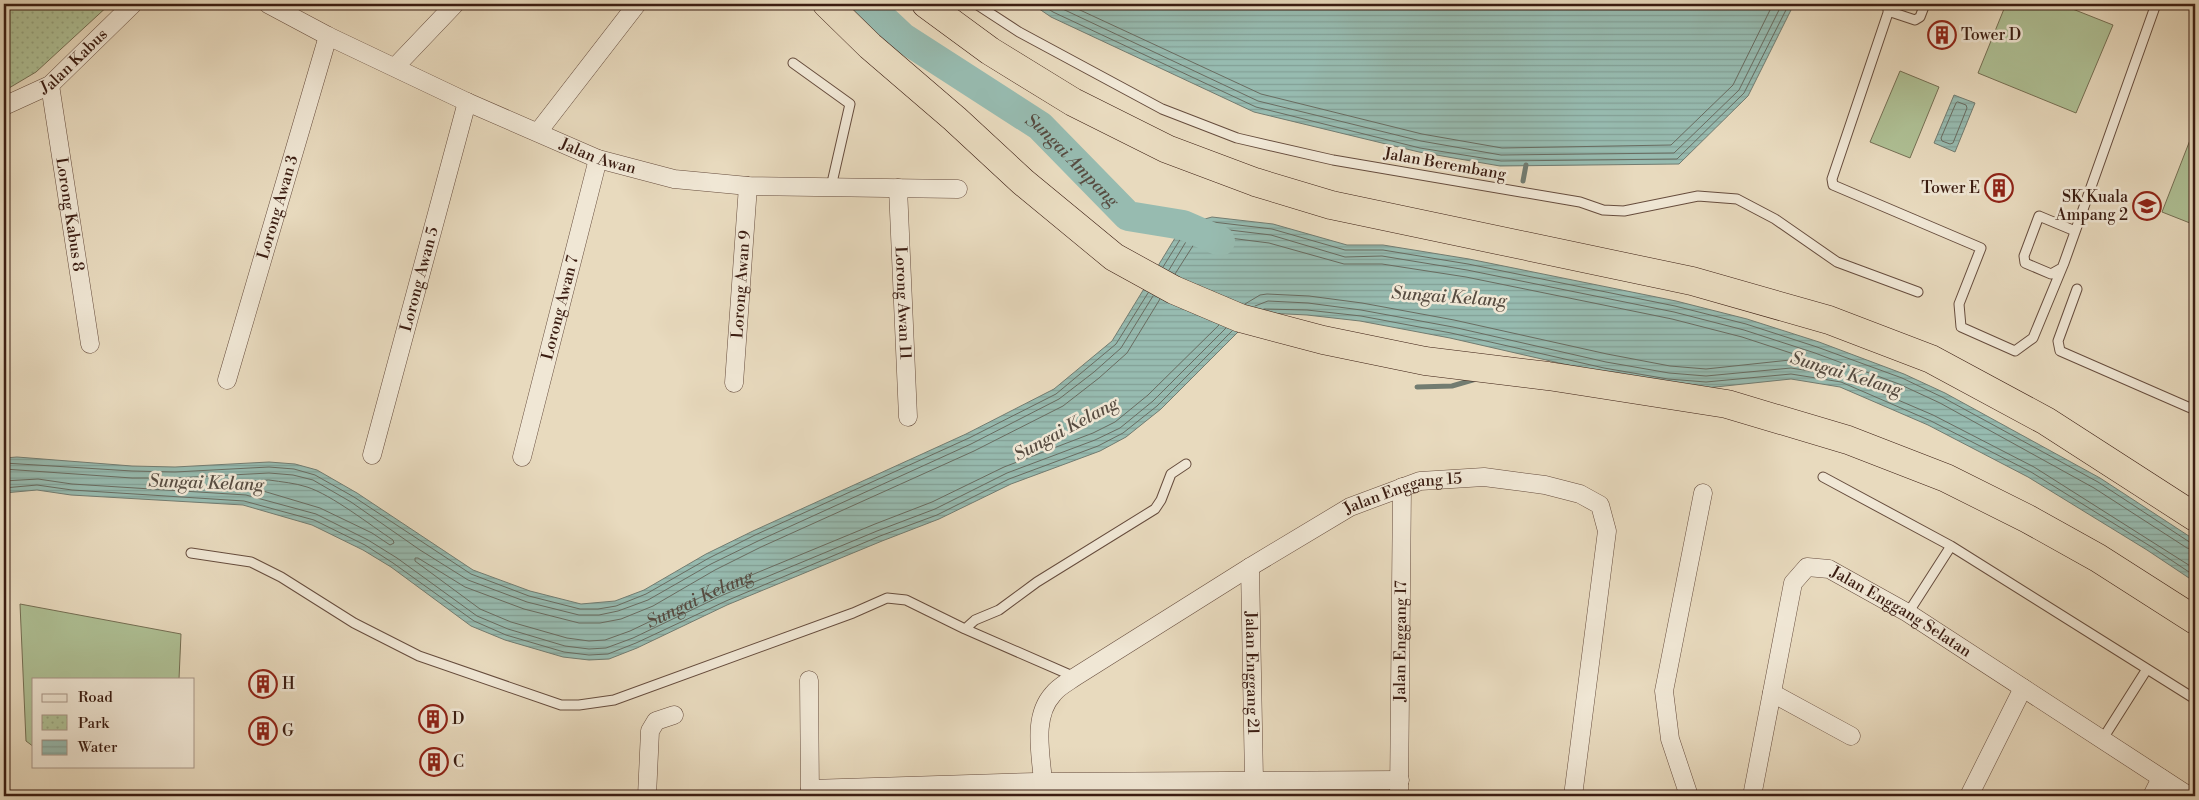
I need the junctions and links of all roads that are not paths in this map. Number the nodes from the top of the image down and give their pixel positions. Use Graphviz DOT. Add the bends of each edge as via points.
graph roads {
  1 [pos="133,4"];
  2 [pos="268,4"];
  3 [pos="455,4"];
  4 [pos="638,4"];
  5 [pos="827,4"];
  6 [pos="926,4"];
  7 [pos="976,4"];
  8 [pos="1925,4"];
  9 [pos="2156,4"];
  10 [pos="1889,8"];
  11 [pos="328,36"];
  12 [pos="793,63"];
  13 [pos="395,67"];
  14 [pos="50,85"];
  15 [pos="467,102"];
  16 [pos="4,106"];
  17 [pos="538,132"];
  18 [pos="598,159"];
  19 [pos="748,186"];
  20 [pos="831,187"];
  21 [pos="898,188"];
  22 [pos="958,189"];
  23 [pos="2075,231"];
  24 [pos="2060,270"];
  25 [pos="2077,289"];
  26 [pos="1918,292"];
  27 [pos="90,344"];
  28 [pos="227,380"];
  29 [pos="734,383"];
  30 [pos="2195,410"];
  31 [pos="908,417"];
  32 [pos="372,455"];
  33 [pos="522,457"];
  34 [pos="1186,464"];
  35 [pos="1823,477"];
  36 [pos="1402,487"];
  37 [pos="1703,493"];
  38 [pos="2195,517"];
  39 [pos="1951,546"];
  40 [pos="191,553"];
  41 [pos="1250,567"];
  42 [pos="1908,613"];
  43 [pos="2195,620"];
  44 [pos="965,629"];
  45 [pos="2147,669"];
  46 [pos="1075,677"];
  47 [pos="809,680"];
  48 [pos="2023,688"];
  49 [pos="1772,693"];
  50 [pos="2195,699"];
  51 [pos="674,715"];
  52 [pos="1852,736"];
  53 [pos="2102,740"];
  54 [pos="2161,778"];
  55 [pos="1254,780"];
  56 [pos="1042,782"];
  57 [pos="1400,788"];
  58 [pos="810,793"];
  59 [pos="647,796"];
  60 [pos="1573,796"];
  61 [pos="1689,796"];
  62 [pos="1754,796"];
  63 [pos="1969,796"];
  64 [pos="2152,796"];
  65 [pos="2189,796"];
  1 -- 14 [label="street, Jalan Kabus"];
  2 -- 11 [label="street, Jalan Awan"];
  3 -- 13 [label="street"];
  4 -- 17 [label="street"];
  5 -- 43 [label="highway" via="1023,182 1114,257 1174,290 1240,318 1324,340 1425,361 1727,404 1848,440 1946,478 2028,518"];
  6 -- 38 [label="highway" via="990,51 1073,102 1167,149 1255,182 1331,205 1692,281 1829,320 1931,360 2046,421"];
  7 -- 26 [label="lane, Jalan Berembang" via="1027,36 1154,104 1237,138 1333,160 1580,202 1603,210 1624,211 1698,196 1737,199 1776,219 1837,262"];
  8 -- 10 [label="lane" via="1920,17 1915,20"];
  9 -- 23 [label="lane"];
  10 -- 24 [label="lane" via="1832,179 1833,185 1981,248 1959,304 1961,328 2015,351 2033,338"];
  11 -- 13 [label="street, Jalan Awan"];
  11 -- 28 [label="street, Lorong Awan 3"];
  12 -- 20 [label="lane" via="850,104"];
  13 -- 15 [label="street, Jalan Awan"];
  14 -- 16 [label="street, Jalan Kabus"];
  14 -- 27 [label="street, Lorong Kabus 8"];
  15 -- 17 [label="street, Jalan Awan"];
  15 -- 32 [label="street, Lorong Awan 5"];
  17 -- 18 [label="street, Jalan Awan"];
  18 -- 19 [label="street, Jalan Awan" via="674,179"];
  18 -- 33 [label="street, Lorong Awan 7"];
  19 -- 20 [label="street, Jalan Awan"];
  19 -- 29 [label="street, Lorong Awan 9"];
  20 -- 21 [label="street, Jalan Awan"];
  21 -- 22 [label="street, Jalan Awan"];
  21 -- 31 [label="street, Lorong Awan 11"];
  23 -- 24 [label="lane"];
  23 -- 24 [label="lane" via="2039,216 2024,256 2025,263 2051,274"];
  25 -- 30 [label="lane" via="2058,341 2062,354"];
  34 -- 44 [label="lane" via="1171,474 1162,500 1154,509"];
  35 -- 39 [label="lane"];
  36 -- 41 [label="street, Jalan Enggang 15" via="1350,507"];
  36 -- 57 [label="street, Jalan Enggang 17"];
  36 -- 60 [label="street, Jalan Enggang 15" via="1420,481 1484,478 1545,485 1580,494 1600,505 1607,530"];
  37 -- 61 [label="street" via="1664,691 1670,739"];
  39 -- 42 [label="lane"];
  39 -- 45 [label="lane"];
  40 -- 44 [label="lane" via="251,562 354,623 419,656 561,705 614,700 853,614 887,598 906,600"];
  41 -- 46 [label="street, Jalan Enggang 15"];
  41 -- 55 [label="street, Jalan Enggang 21"];
  42 -- 48 [label="street, Jalan Enggang Selatan"];
  42 -- 49 [label="street, Jalan Enggang Selatan" via="1829,569 1807,567 1793,583"];
  44 -- 46 [label="lane"];
  45 -- 50 [label="lane"];
  45 -- 53 [label="lane"];
  46 -- 56 [label="street, Jalan Enggang 15" via="1053,693 1043,709 1039,727"];
  47 -- 58 [label="street"];
  48 -- 53 [label="street, Jalan Enggang Selatan"];
  48 -- 63 [label="street"];
  49 -- 52 [label="street"];
  49 -- 62 [label="street, Jalan Enggang Selatan"];
  51 -- 59 [label="street" via="656,721 650,731"];
  53 -- 54 [label="street, Jalan Enggang Selatan"];
  54 -- 64 [label="street"];
  54 -- 65 [label="street, Jalan Enggang Selatan"];
  55 -- 56 [label="street"];
  55 -- 57 [label="street"];
  56 -- 58 [label="street"];
}
